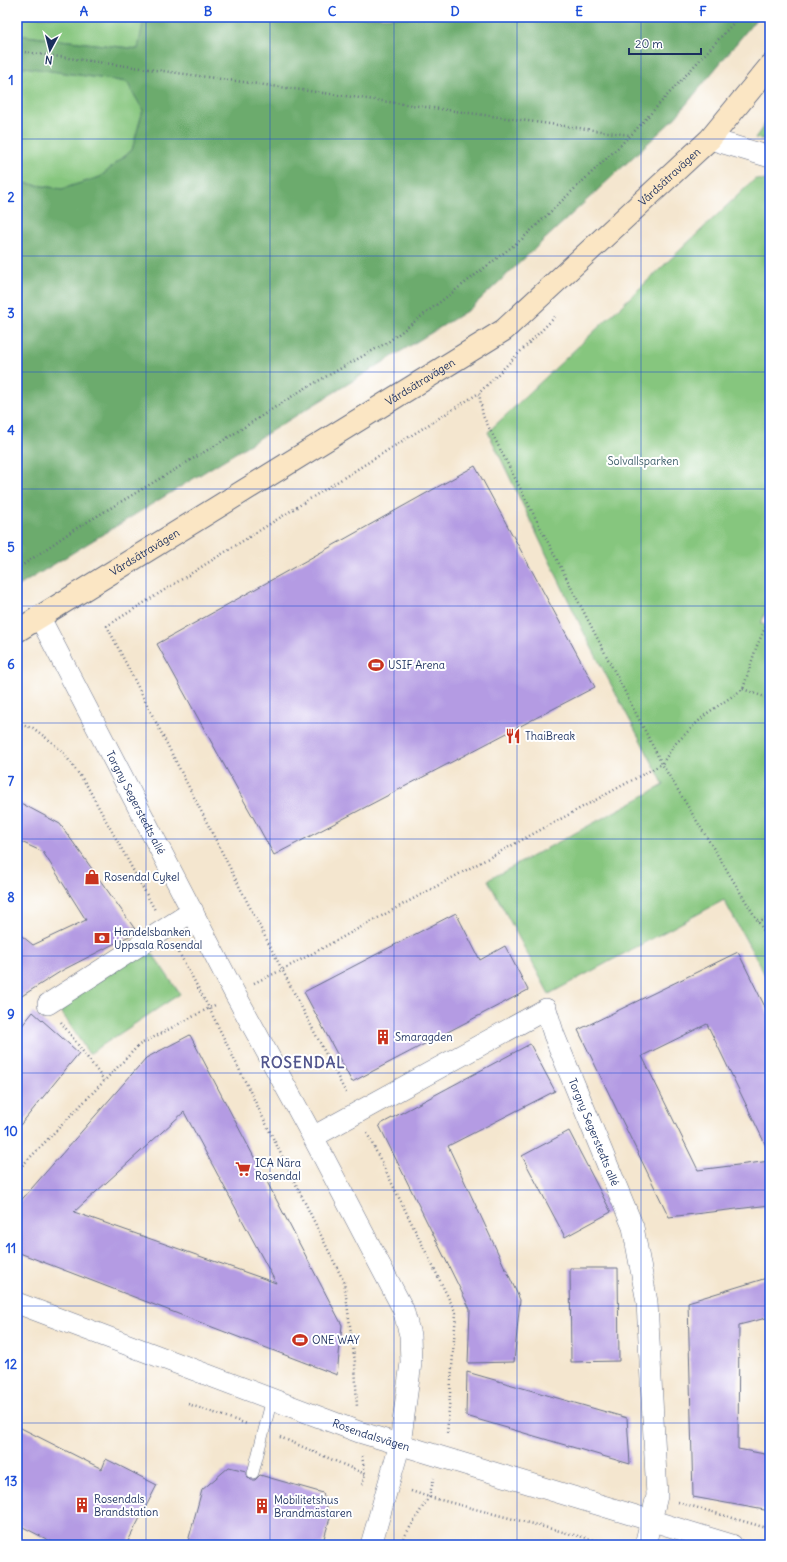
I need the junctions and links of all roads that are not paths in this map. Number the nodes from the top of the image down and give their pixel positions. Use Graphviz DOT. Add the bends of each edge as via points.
graph roads {
  1 [pos="770,66"];
  2 [pos="710,139"];
  3 [pos="770,157"];
  4 [pos="39,616"];
  5 [pos="17,631"];
  6 [pos="193,911"];
  7 [pos="48,1004"];
  8 [pos="313,1137"];
  9 [pos="17,1303"];
  10 [pos="272,1399"];
  11 [pos="400,1444"];
  12 [pos="253,1473"];
  13 [pos="651,1520"];
  14 [pos="371,1545"];
  15 [pos="645,1545"];
  16 [pos="732,1545"];
  1 -- 2 [label="main road, Vårdsätravägen"];
  2 -- 3 [label="street"];
  2 -- 4 [label="main road, Vårdsätravägen" via="504,330"];
  4 -- 5 [label="main road, Vårdsätravägen"];
  4 -- 6 [label="street, Torgny Segerstedts allé"];
  6 -- 7 [label="street"];
  6 -- 8 [label="street, Torgny Segerstedts allé"];
  8 -- 11 [label="street, Torgny Segerstedts allé" via="403,1309 410,1335 411,1363"];
  8 -- 13 [label="street, Torgny Segerstedts allé" via="546,1009 554,1035 634,1227 647,1302 657,1496"];
  9 -- 10 [label="street, Rosendalsvägen"];
  10 -- 11 [label="street, Rosendalsvägen" via="359,1432"];
  10 -- 12 [label="lane"];
  11 -- 13 [label="street, Rosendalsvägen"];
  11 -- 14 [label="street, Torgny Segerstedts allé"];
  13 -- 15 [label="street"];
  13 -- 16 [label="street, Rosendalsvägen"];
}
